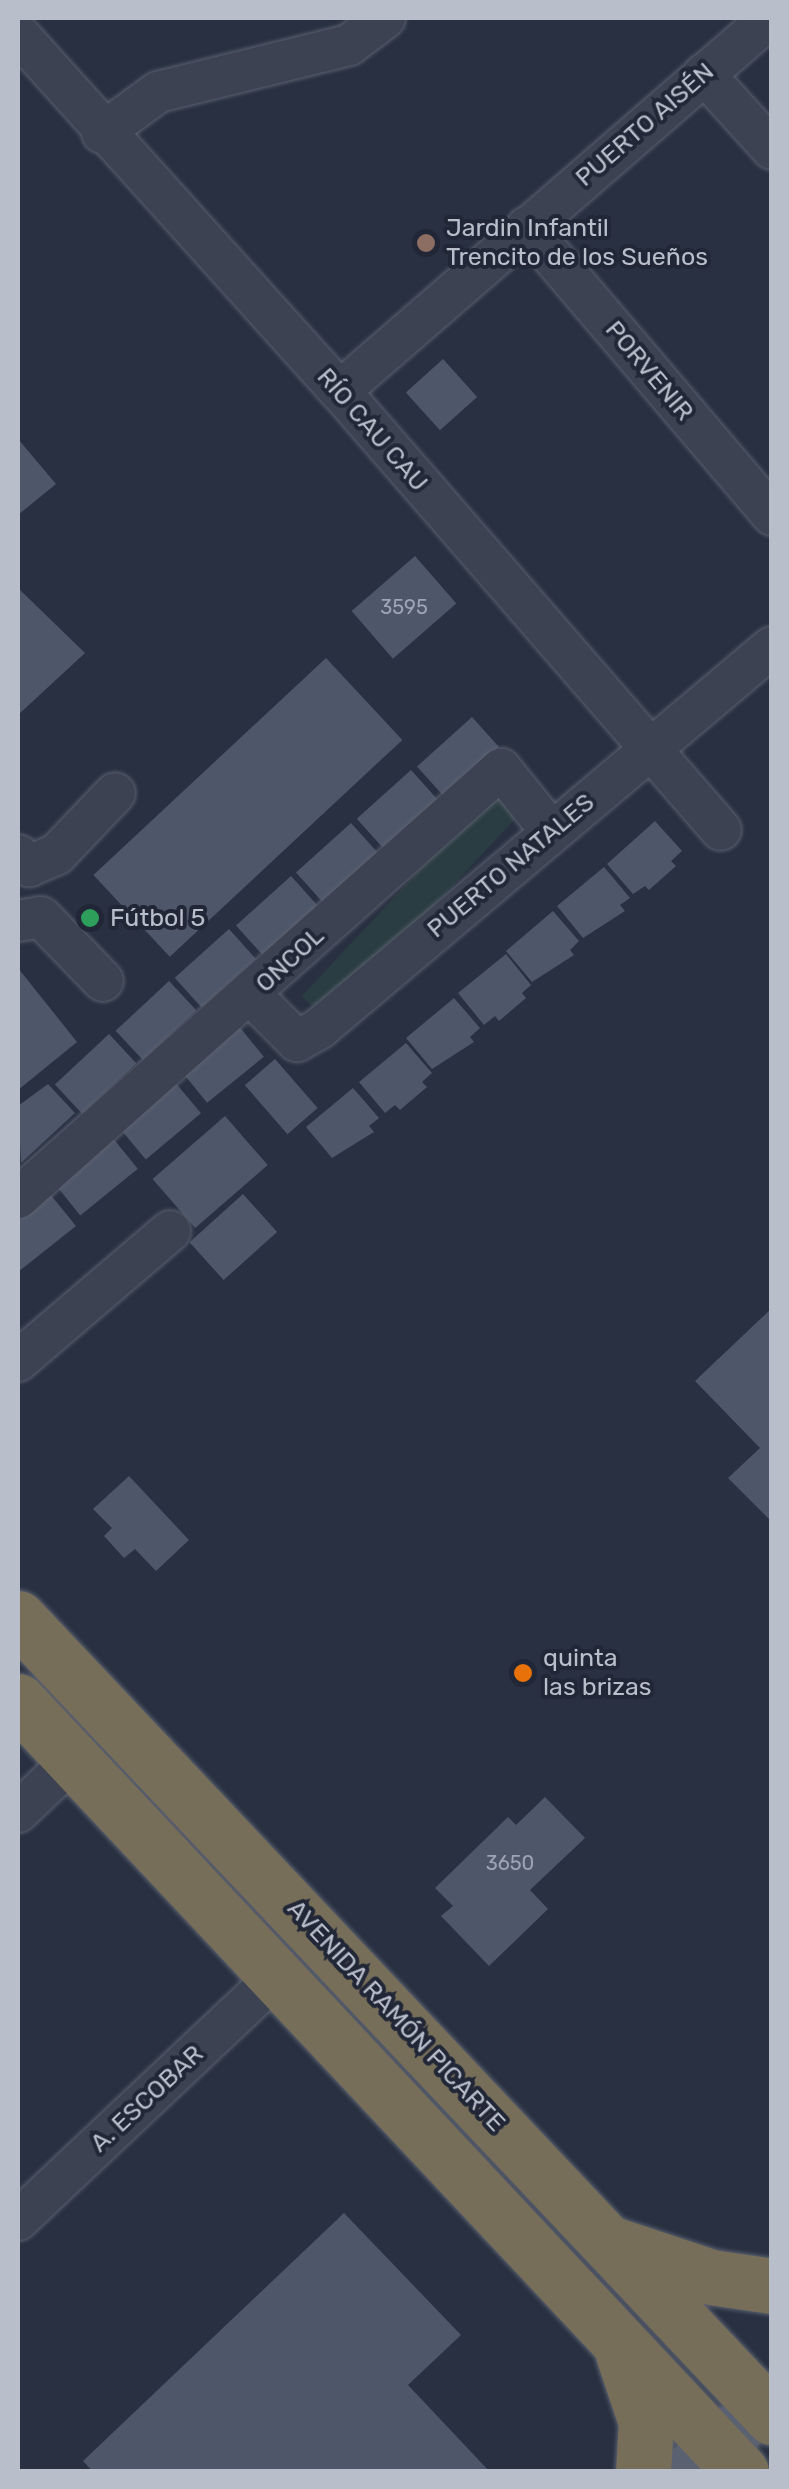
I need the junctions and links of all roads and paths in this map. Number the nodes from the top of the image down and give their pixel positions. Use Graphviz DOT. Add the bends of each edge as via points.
graph roads {
  1 [pos="384,18"];
  2 [pos="770,18"];
  3 [pos="18,34"];
  4 [pos="704,74"];
  5 [pos="102,134"];
  6 [pos="772,150"];
  7 [pos="527,227"];
  8 [pos="340,391"];
  9 [pos="772,515"];
  10 [pos="772,648"];
  11 [pos="648,753"];
  12 [pos="116,794"];
  13 [pos="550,830"];
  14 [pos="721,830"];
  15 [pos="18,855"];
  16 [pos="18,921"];
  17 [pos="103,981"];
  18 [pos="252,996"];
  19 [pos="18,1198"];
  20 [pos="170,1232"];
  21 [pos="18,1361"];
  22 [pos="18,1618"];
  23 [pos="18,1701"];
  24 [pos="73,1760"];
  25 [pos="18,1812"];
  26 [pos="276,1977"];
  27 [pos="18,2220"];
  28 [pos="608,2242"];
  29 [pos="772,2286"];
  30 [pos="618,2342"];
  31 [pos="768,2407"];
  32 [pos="715,2463"];
  33 [pos="643,2472"];
  1 -- 5 [label="street" via="349,45 158,92"];
  2 -- 4 [label="street, PUERTO AISÉN"];
  3 -- 5 [label="street, RÍO CAU CAU"];
  4 -- 6 [label="street"];
  4 -- 7 [label="street, PUERTO AISÉN"];
  5 -- 8 [label="street, RÍO CAU CAU"];
  7 -- 8 [label="street, PUERTO AISÉN"];
  7 -- 9 [label="street, PORVENIR"];
  8 -- 11 [label="street, RÍO CAU CAU"];
  10 -- 11 [label="street, PUERTO NATALES"];
  11 -- 13 [label="street, PUERTO NATALES"];
  11 -- 14 [label="street, RÍO CAU CAU"];
  12 -- 15 [label="street" via="57,854 29,866"];
  13 -- 18 [label="street, PUERTO NATALES" via="298,1041"];
  13 -- 18 [label="street, ONCOL" via="500,769"];
  16 -- 17 [label="street" via="41,917"];
  18 -- 19 [label="street, ONCOL"];
  20 -- 21 [label="street"];
  22 -- 28 [label="highway, AVENIDA RAMÓN PICARTE"];
  23 -- 24 [label="highway"];
  24 -- 25 [label="street"];
  24 -- 26 [label="highway"];
  26 -- 27 [label="street, A. ESCOBAR"];
  26 -- 30 [label="highway"];
  28 -- 29 [label="highway" via="712,2277"];
  28 -- 31 [label="highway, AVENIDA RAMÓN PICARTE"];
  30 -- 32 [label="highway"];
  30 -- 33 [label="highway" via="646,2422"];
  31 -- 32 [label="main road"];
}
